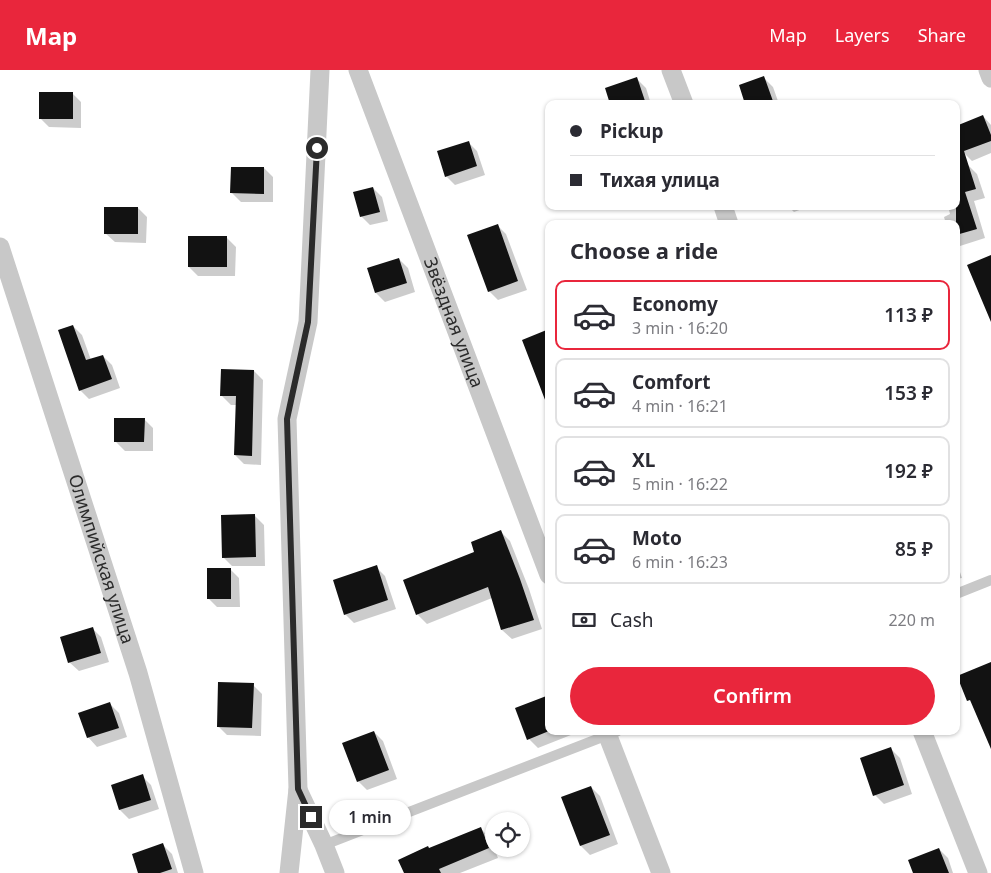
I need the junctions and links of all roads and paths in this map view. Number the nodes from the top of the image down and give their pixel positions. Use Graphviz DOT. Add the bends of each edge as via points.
graph roads {
  1 [pos="320,70"];
  2 [pos="358,70"];
  3 [pos="671,70"];
  4 [pos="988,70"];
  5 [pos="991,78"];
  6 [pos="682,100"];
  7 [pos="0,247"];
  8 [pos="545,564"];
  9 [pos="991,580"];
  10 [pos="960,592"];
  11 [pos="605,735"];
  12 [pos="611,735"];
  13 [pos="924,735"];
  14 [pos="298,789"];
  15 [pos="324,845"];
  16 [pos="194,873"];
  17 [pos="289,873"];
  18 [pos="335,873"];
  19 [pos="661,873"];
  20 [pos="978,873"];
  1 -- 14 [label="street" via="308,322 287,419"];
  2 -- 8 [label="street, Звёздная улица"];
  3 -- 6 [label="street"];
  4 -- 5 [label="street"];
  7 -- 16 [label="street, Олимпийская улица" via="138,673"];
  9 -- 10 [label="lane"];
  11 -- 15 [label="lane"];
  12 -- 19 [label="street"];
  13 -- 20 [label="street"];
  14 -- 15 [label="street"];
  14 -- 17 [label="street"];
  15 -- 18 [label="street"];
}
